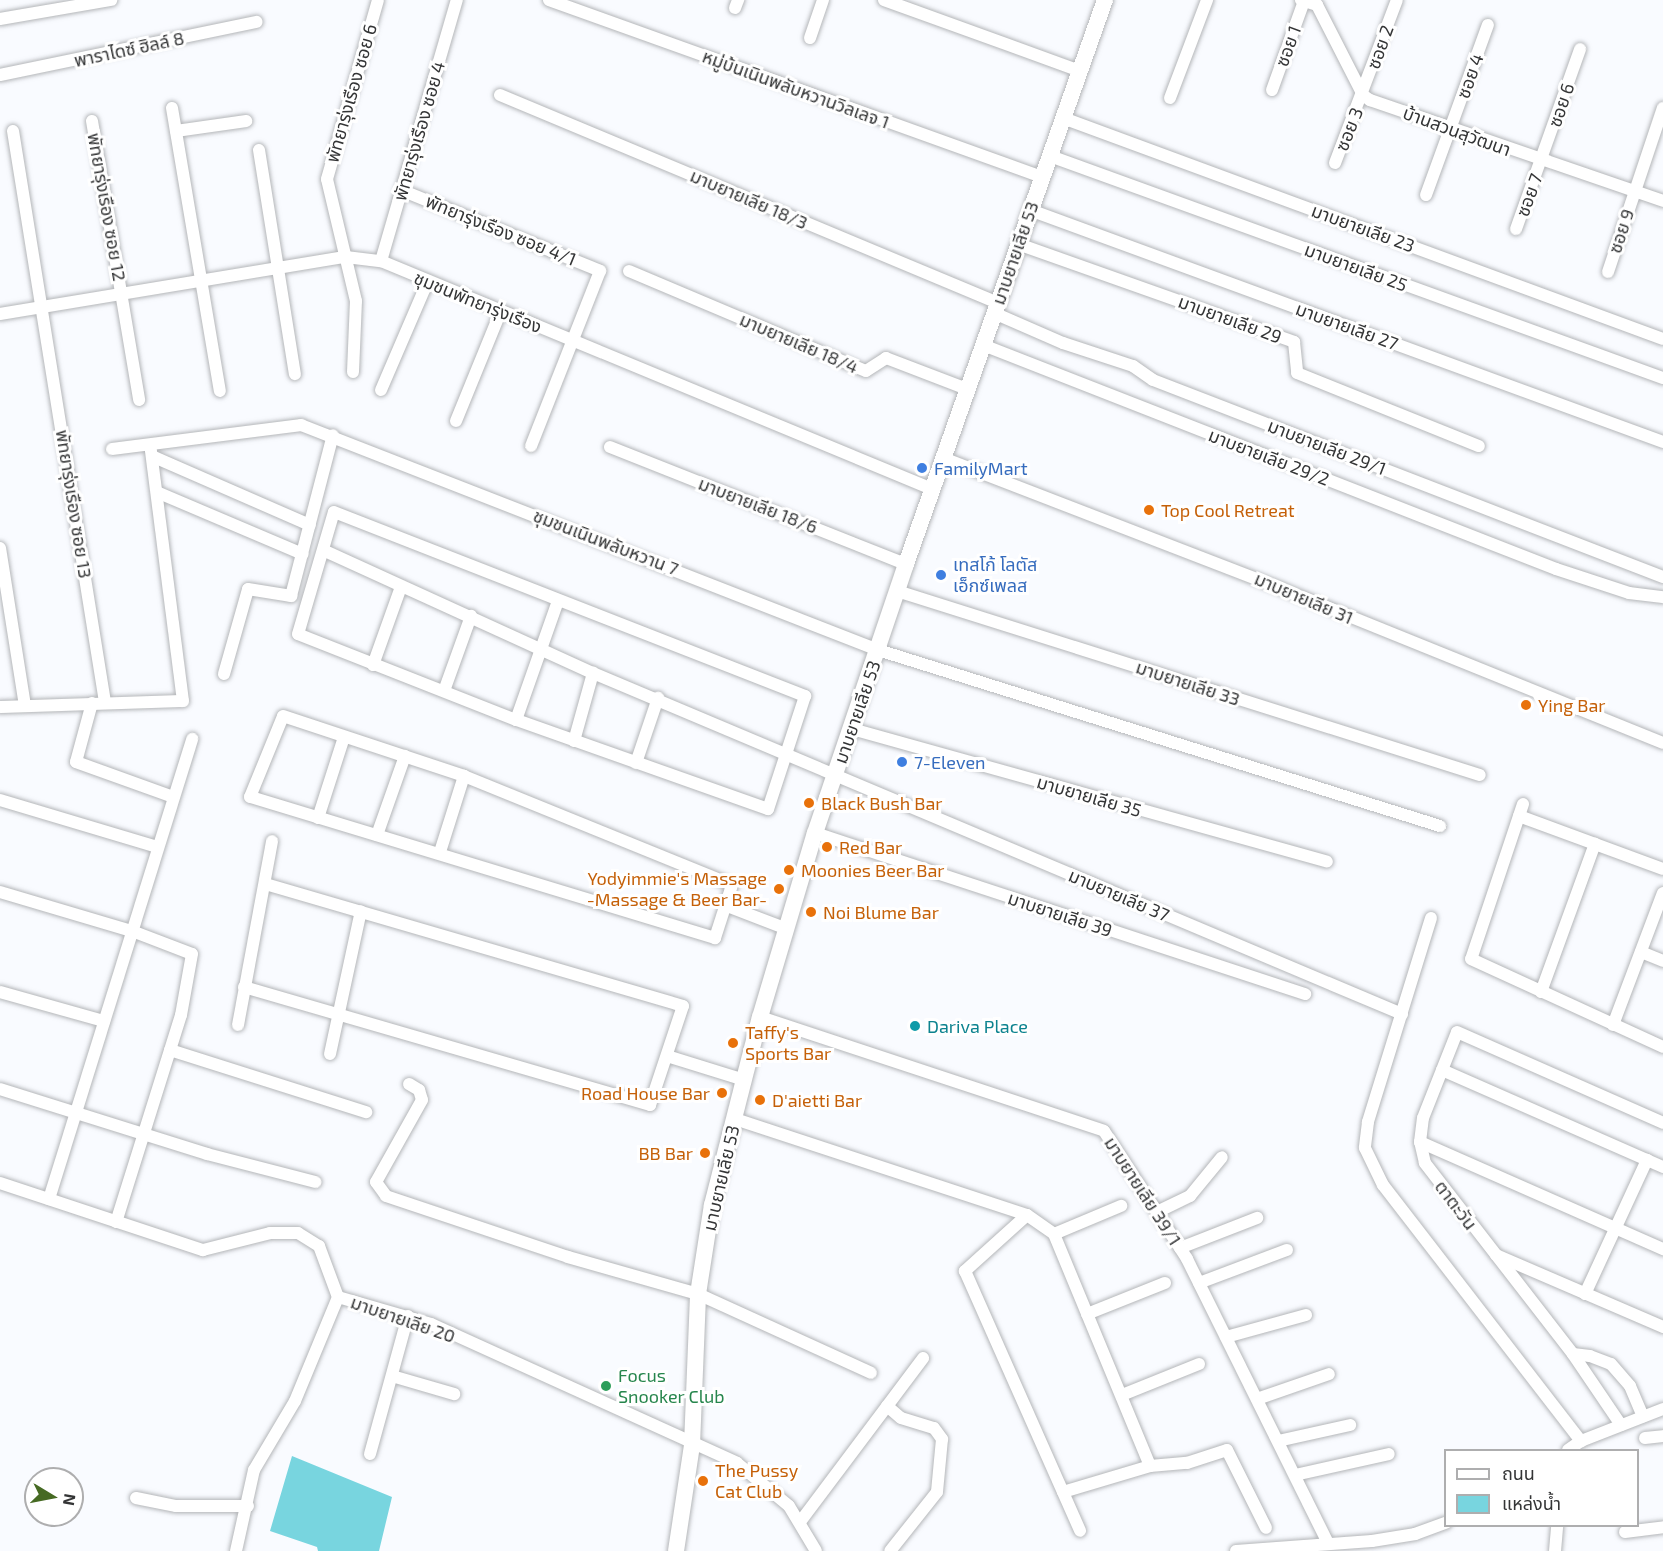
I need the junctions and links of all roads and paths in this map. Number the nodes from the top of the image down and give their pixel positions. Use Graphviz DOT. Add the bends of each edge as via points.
graph roads {
  1 [pos="111,0"];
  2 [pos="378,0"];
  3 [pos="457,0"];
  4 [pos="549,0"];
  5 [pos="823,0"];
  6 [pos="884,0"];
  7 [pos="1105,0"];
  8 [pos="1207,0"];
  9 [pos="1397,0"];
  10 [pos="1303,1"];
  11 [pos="48,5"];
  12 [pos="0,19"];
  13 [pos="257,22"];
  14 [pos="1488,25"];
  15 [pos="810,38"];
  16 [pos="1580,49"];
  17 [pos="1080,71"];
  18 [pos="0,75"];
  19 [pos="1272,90"];
  20 [pos="500,95"];
  21 [pos="1363,95"];
  22 [pos="1170,98"];
  23 [pos="172,108"];
  24 [pos="1663,108"];
  25 [pos="1063,118"];
  26 [pos="92,121"];
  27 [pos="246,121"];
  28 [pos="1451,128"];
  29 [pos="13,131"];
  30 [pos="176,131"];
  31 [pos="259,150"];
  32 [pos="1050,156"];
  33 [pos="1541,161"];
  34 [pos="1335,163"];
  35 [pos="1042,177"];
  36 [pos="401,190"];
  37 [pos="1634,191"];
  38 [pos="1426,195"];
  39 [pos="1663,201"];
  40 [pos="1030,210"];
  41 [pos="1516,229"];
  42 [pos="1018,244"];
  43 [pos="346,257"];
  44 [pos="381,261"];
  45 [pos="280,268"];
  46 [pos="629,271"];
  47 [pos="1608,272"];
  48 [pos="201,280"];
  49 [pos="428,281"];
  50 [pos="122,294"];
  51 [pos="43,307"];
  52 [pos="996,308"];
  53 [pos="501,311"];
  54 [pos="0,314"];
  55 [pos="1663,339"];
  56 [pos="572,340"];
  57 [pos="983,345"];
  58 [pos="353,372"];
  59 [pos="295,374"];
  60 [pos="1663,378"];
  61 [pos="967,389"];
  62 [pos="381,390"];
  63 [pos="220,391"];
  64 [pos="139,400"];
  65 [pos="456,420"];
  66 [pos="333,435"];
  67 [pos="1663,442"];
  68 [pos="531,446"];
  69 [pos="1479,446"];
  70 [pos="610,447"];
  71 [pos="112,449"];
  72 [pos="152,451"];
  73 [pos="943,458"];
  74 [pos="932,489"];
  75 [pos="159,493"];
  76 [pos="310,525"];
  77 [pos="0,548"];
  78 [pos="325,551"];
  79 [pos="303,554"];
  80 [pos="906,564"];
  81 [pos="1663,577"];
  82 [pos="401,587"];
  83 [pos="897,591"];
  84 [pos="1663,597"];
  85 [pos="558,601"];
  86 [pos="471,616"];
  87 [pos="541,649"];
  88 [pos="879,650"];
  89 [pos="373,665"];
  90 [pos="593,673"];
  91 [pos="224,674"];
  92 [pos="444,691"];
  93 [pos="658,698"];
  94 [pos="98,702"];
  95 [pos="25,706"];
  96 [pos="0,707"];
  97 [pos="516,720"];
  98 [pos="852,729"];
  99 [pos="344,737"];
  100 [pos="192,739"];
  101 [pos="573,741"];
  102 [pos="1663,743"];
  103 [pos="785,753"];
  104 [pos="405,756"];
  105 [pos="636,763"];
  106 [pos="1480,775"];
  107 [pos="464,776"];
  108 [pos="836,776"];
  109 [pos="173,797"];
  110 [pos="0,800"];
  111 [pos="318,818"];
  112 [pos="1440,826"];
  113 [pos="815,834"];
  114 [pos="377,835"];
  115 [pos="272,841"];
  116 [pos="1595,844"];
  117 [pos="158,847"];
  118 [pos="440,852"];
  119 [pos="1327,862"];
  120 [pos="1663,869"];
  121 [pos="265,884"];
  122 [pos="0,892"];
  123 [pos="1663,893"];
  124 [pos="727,906"];
  125 [pos="361,911"];
  126 [pos="1431,918"];
  127 [pos="786,929"];
  128 [pos="132,931"];
  129 [pos="1641,952"];
  130 [pos="1663,961"];
  131 [pos="244,987"];
  132 [pos="0,992"];
  133 [pos="1541,992"];
  134 [pos="1305,994"];
  135 [pos="340,1013"];
  136 [pos="1402,1014"];
  137 [pos="760,1017"];
  138 [pos="104,1021"];
  139 [pos="238,1025"];
  140 [pos="1613,1025"];
  141 [pos="1663,1047"];
  142 [pos="170,1050"];
  143 [pos="330,1054"];
  144 [pos="667,1056"];
  145 [pos="1442,1070"];
  146 [pos="744,1080"];
  147 [pos="409,1084"];
  148 [pos="0,1089"];
  149 [pos="76,1112"];
  150 [pos="366,1112"];
  151 [pos="735,1119"];
  152 [pos="1663,1123"];
  153 [pos="145,1134"];
  154 [pos="1420,1142"];
  155 [pos="1222,1157"];
  156 [pos="1647,1160"];
  157 [pos="1663,1167"];
  158 [pos="315,1182"];
  159 [pos="0,1183"];
  160 [pos="49,1199"];
  161 [pos="1121,1206"];
  162 [pos="1157,1212"];
  163 [pos="1027,1215"];
  164 [pos="1257,1218"];
  165 [pos="116,1222"];
  166 [pos="1616,1228"];
  167 [pos="1054,1234"];
  168 [pos="1180,1248"];
  169 [pos="1663,1249"];
  170 [pos="1287,1250"];
  171 [pos="1493,1254"];
  172 [pos="1165,1283"];
  173 [pos="1199,1283"];
  174 [pos="698,1294"];
  175 [pos="1585,1294"];
  176 [pos="338,1297"];
  177 [pos="1088,1314"];
  178 [pos="1306,1315"];
  179 [pos="408,1316"];
  180 [pos="1663,1327"];
  181 [pos="1226,1337"];
  182 [pos="1573,1354"];
  183 [pos="923,1358"];
  184 [pos="1199,1364"];
  185 [pos="871,1373"];
  186 [pos="1329,1374"];
  187 [pos="392,1376"];
  188 [pos="454,1394"];
  189 [pos="1122,1395"];
  190 [pos="1257,1399"];
  191 [pos="887,1406"];
  192 [pos="1663,1409"];
  193 [pos="1643,1416"];
  194 [pos="1350,1425"];
  195 [pos="1620,1425"];
  196 [pos="1663,1436"];
  197 [pos="1645,1438"];
  198 [pos="1278,1441"];
  199 [pos="1581,1441"];
  200 [pos="692,1445"];
  201 [pos="1569,1449"];
  202 [pos="370,1454"];
  203 [pos="1389,1454"];
  204 [pos="1150,1466"];
  205 [pos="1295,1475"];
  206 [pos="1063,1492"];
  207 [pos="136,1498"];
  208 [pos="248,1506"];
  209 [pos="800,1522"];
  210 [pos="1444,1524"];
  211 [pos="1557,1527"];
  212 [pos="1663,1527"];
  213 [pos="1266,1528"];
  214 [pos="1080,1530"];
  215 [pos="1624,1532"];
  216 [pos="1328,1543"];
  217 [pos="236,1551"];
  218 [pos="676,1551"];
  219 [pos="816,1551"];
  220 [pos="890,1551"];
  221 [pos="1236,1551"];
  222 [pos="1555,1551"];
  1 -- 11 [label="street"];
  2 -- 43 [label="street, พัทยารุ่งเรือง ซอย 6" via="327,179"];
  3 -- 36 [label="street, พัทยารุ่งเรือง ซอย 4"];
  4 -- 35 [label="street, หมู่บ้นเนินพลับหวานวิลเลจ 1"];
  5 -- 15 [label="street"];
  6 -- 17 [label="street"];
  7 -- 17 [label="street, มาบยายเลีย 53"];
  8 -- 22 [label="street"];
  9 -- 21 [label="street, ซอย 2"];
  10 -- 19 [label="street, ซอย 1"];
  10 -- 21 [label="street" via="1317,5"];
  11 -- 12 [label="street"];
  13 -- 18 [label="street, พาราไดซ์ ฮิลล์ 8"];
  14 -- 28 [label="street, ซอย 4"];
  16 -- 33 [label="street, ซอย 6"];
  17 -- 25 [label="street, มาบยายเลีย 53"];
  20 -- 52 [label="street, มาบยายเลีย 18/3"];
  21 -- 28 [label="street, บ้านสวนสุวัฒนา"];
  21 -- 34 [label="street, ซอย 3"];
  23 -- 30 [label="street"];
  24 -- 37 [label="street, ซอย 9"];
  25 -- 32 [label="street, มาบยายเลีย 53"];
  25 -- 55 [label="street, มาบยายเลีย 23"];
  26 -- 50 [label="street, พัทยารุ่งเรือง ซอย 12"];
  27 -- 30 [label="street"];
  28 -- 33 [label="street, บ้านสวนสุวัฒนา"];
  28 -- 38 [label="street, ซอย 4"];
  29 -- 51 [label="street, พัทยารุ่งเรือง ซอย 13"];
  30 -- 48 [label="street"];
  31 -- 45 [label="street"];
  32 -- 35 [label="street, มาบยายเลีย 53"];
  32 -- 60 [label="street, มาบยายเลีย 25"];
  33 -- 37 [label="street, บ้านสวนสุวัฒนา"];
  33 -- 41 [label="street, ซอย 7"];
  35 -- 40 [label="street, มาบยายเลีย 53"];
  36 -- 44 [label="street, พัทยารุ่งเรือง ซอย 4"];
  36 -- 56 [label="street, พัทยารุ่งเรือง ซอย 4/1" via="600,271"];
  37 -- 39 [label="street, บ้านสวนสุวัฒนา"];
  37 -- 47 [label="street, ซอย 9"];
  40 -- 42 [label="street, มาบยายเลีย 53"];
  40 -- 67 [label="street, มาบยายเลีย 27"];
  42 -- 52 [label="street, มาบยายเลีย 53"];
  42 -- 69 [label="street, มาบยายเลีย 29" via="1294,342 1297,373"];
  43 -- 44 [label="street, ชุมชนพัทยารุ่งเรือง"];
  43 -- 45 [label="street, ชุมชนพัทยารุ่งเรือง"];
  43 -- 58 [label="street, พัทยารุ่งเรือง ซอย 6" via="356,301"];
  44 -- 49 [label="street, ชุมชนพัทยารุ่งเรือง"];
  45 -- 48 [label="street, ชุมชนพัทยารุ่งเรือง"];
  45 -- 59 [label="street"];
  46 -- 61 [label="street, มาบยายเลีย 18/4" via="866,371 886,358"];
  48 -- 50 [label="street, ชุมชนพัทยารุ่งเรือง"];
  48 -- 63 [label="street"];
  49 -- 53 [label="street, ชุมชนพัทยารุ่งเรือง"];
  49 -- 62 [label="street"];
  50 -- 51 [label="street, ชุมชนพัทยารุ่งเรือง"];
  50 -- 64 [label="street, พัทยารุ่งเรือง ซอย 12"];
  51 -- 54 [label="street, ชุมชนพัทยารุ่งเรือง"];
  51 -- 94 [label="street, พัทยารุ่งเรือง ซอย 13"];
  52 -- 57 [label="street, มาบยายเลีย 53"];
  52 -- 81 [label="street, มาบยายเลีย 29/1" via="1063,343 1133,366 1153,380"];
  53 -- 56 [label="street, ชุมชนพัทยารุ่งเรือง"];
  53 -- 65 [label="street"];
  56 -- 68 [label="street"];
  56 -- 74 [label="street, ชุมชนพัทยารุ่งเรือง"];
  57 -- 61 [label="street, มาบยายเลีย 53"];
  57 -- 84 [label="street, มาบยายเลีย 29/2" via="1556,569 1629,593"];
  61 -- 73 [label="street, มาบยายเลีย 53"];
  66 -- 72 [label="street, ชุมชนเนินพลับหวาน 7" via="301,425"];
  66 -- 76 [label="street"];
  66 -- 88 [label="street, ชุมชนเนินพลับหวาน 7"];
  70 -- 80 [label="street, มาบยายเลีย 18/6"];
  71 -- 72 [label="street, ชุมชนเนินพลับหวาน 7"];
  72 -- 75 [label="street"];
  72 -- 76 [label="street"];
  73 -- 74 [label="street, มาบยายเลีย 53"];
  73 -- 102 [label="street, มาบยายเลีย 31" via="1282,588"];
  74 -- 80 [label="street, มาบยายเลีย 53"];
  75 -- 79 [label="street"];
  75 -- 94 [label="street" via="183,701"];
  76 -- 79 [label="street"];
  77 -- 95 [label="street"];
  78 -- 82 [label="street, มาบยายเลีย 37"];
  78 -- 85 [label="street" via="334,512"];
  78 -- 89 [label="street" via="298,634"];
  79 -- 91 [label="street" via="291,596 248,589"];
  80 -- 83 [label="street, มาบยายเลีย 53"];
  82 -- 86 [label="street, มาบยายเลีย 37"];
  82 -- 89 [label="street"];
  83 -- 88 [label="street, มาบยายเลีย 53"];
  83 -- 106 [label="street, มาบยายเลีย 33"];
  85 -- 87 [label="street"];
  85 -- 103 [label="street" via="805,696"];
  86 -- 87 [label="street, มาบยายเลีย 37"];
  86 -- 92 [label="street"];
  87 -- 90 [label="street, มาบยายเลีย 37"];
  87 -- 97 [label="street"];
  88 -- 98 [label="street, มาบยายเลีย 53"];
  88 -- 112 [label="street, ชุมชนเนินพลับหวาน 7"];
  89 -- 92 [label="street"];
  90 -- 93 [label="street, มาบยายเลีย 37"];
  90 -- 101 [label="street"];
  92 -- 97 [label="street"];
  93 -- 103 [label="street, มาบยายเลีย 37"];
  93 -- 105 [label="street"];
  94 -- 95 [label="street"];
  94 -- 109 [label="street" via="76,762"];
  95 -- 96 [label="street"];
  97 -- 101 [label="street"];
  98 -- 108 [label="street, มาบยายเลีย 53"];
  98 -- 119 [label="street, มาบยายเลีย 35"];
  99 -- 104 [label="street"];
  99 -- 111 [label="street"];
  99 -- 111 [label="street" via="283,716 250,797"];
  100 -- 109 [label="street"];
  101 -- 105 [label="street"];
  103 -- 105 [label="street" via="768,809"];
  103 -- 108 [label="street, มาบยายเลีย 37"];
  104 -- 107 [label="street"];
  104 -- 114 [label="street"];
  107 -- 118 [label="street"];
  107 -- 124 [label="street" via="732,885"];
  108 -- 113 [label="street, มาบยายเลีย 53"];
  108 -- 136 [label="street, มาบยายเลีย 37"];
  109 -- 117 [label="street"];
  110 -- 117 [label="street"];
  111 -- 114 [label="street"];
  113 -- 127 [label="street, มาบยายเลีย 53"];
  113 -- 134 [label="street, มาบยายเลีย 39"];
  114 -- 118 [label="street"];
  115 -- 121 [label="street"];
  116 -- 120 [label="street"];
  116 -- 133 [label="street"];
  116 -- 133 [label="street" via="1521,810 1471,959"];
  117 -- 128 [label="street"];
  118 -- 124 [label="street" via="715,938"];
  121 -- 125 [label="street"];
  121 -- 131 [label="street"];
  122 -- 128 [label="street"];
  123 -- 129 [label="street"];
  124 -- 127 [label="street"];
  125 -- 135 [label="street"];
  125 -- 144 [label="street" via="683,1006"];
  126 -- 136 [label="street"];
  127 -- 137 [label="street, มาบยายเลีย 53"];
  128 -- 138 [label="street"];
  128 -- 142 [label="street" via="192,954"];
  129 -- 130 [label="street"];
  129 -- 140 [label="street"];
  131 -- 135 [label="street"];
  131 -- 139 [label="street"];
  132 -- 138 [label="street"];
  133 -- 140 [label="street"];
  135 -- 143 [label="street"];
  135 -- 144 [label="street" via="650,1105"];
  136 -- 199 [label="street" via="1368,1122 1365,1148 1383,1185"];
  137 -- 146 [label="street, มาบยายเลีย 53"];
  137 -- 162 [label="street, มาบยายเลีย 39/1" via="1104,1131"];
  138 -- 149 [label="street"];
  140 -- 141 [label="street"];
  142 -- 150 [label="street"];
  142 -- 153 [label="street"];
  144 -- 146 [label="street"];
  145 -- 152 [label="street, ตาตะวัน" via="1456,1032"];
  145 -- 154 [label="street, ตาตะวัน" via="1423,1118"];
  145 -- 156 [label="street"];
  146 -- 151 [label="street, มาบยายเลีย 53"];
  147 -- 174 [label="street" via="419,1090 422,1100 376,1182 386,1196 568,1257"];
  148 -- 149 [label="street"];
  149 -- 153 [label="street"];
  149 -- 160 [label="street"];
  151 -- 163 [label="street"];
  151 -- 174 [label="street, มาบยายเลีย 53" via="712,1205"];
  153 -- 158 [label="street"];
  153 -- 165 [label="street"];
  154 -- 166 [label="street"];
  154 -- 171 [label="street, ตาตะวัน" via="1425,1163"];
  155 -- 162 [label="street" via="1190,1196"];
  156 -- 157 [label="street"];
  156 -- 166 [label="street"];
  159 -- 160 [label="street, มาบยายเลีย 20"];
  160 -- 165 [label="street, มาบยายเลีย 20"];
  161 -- 167 [label="street"];
  162 -- 168 [label="street, มาบยายเลีย 39/1"];
  163 -- 167 [label="street"];
  163 -- 206 [label="street" via="966,1271"];
  164 -- 168 [label="street"];
  165 -- 176 [label="street, มาบยายเลีย 20" via="203,1250 270,1233 298,1233 319,1246"];
  166 -- 169 [label="street"];
  166 -- 175 [label="street"];
  167 -- 177 [label="street"];
  168 -- 173 [label="street, มาบยายเลีย 39/1"];
  170 -- 173 [label="street"];
  171 -- 175 [label="street"];
  171 -- 182 [label="street, ตาตะวัน"];
  172 -- 177 [label="street"];
  173 -- 181 [label="street, มาบยายเลีย 39/1"];
  174 -- 185 [label="street"];
  174 -- 200 [label="street, มาบยายเลีย 53"];
  175 -- 180 [label="street"];
  176 -- 179 [label="street, มาบยายเลีย 20"];
  176 -- 208 [label="street" via="295,1401 254,1470"];
  177 -- 189 [label="street"];
  178 -- 181 [label="street"];
  179 -- 187 [label="street"];
  179 -- 200 [label="street, มาบยายเลีย 20"];
  181 -- 190 [label="street, มาบยายเลีย 39/1"];
  182 -- 193 [label="street" via="1611,1364 1630,1386"];
  182 -- 195 [label="street, ตาตะวัน"];
  183 -- 191 [label="street"];
  184 -- 189 [label="street"];
  186 -- 190 [label="street"];
  187 -- 188 [label="street"];
  187 -- 202 [label="street"];
  189 -- 204 [label="street"];
  190 -- 198 [label="street, มาบยายเลีย 39/1"];
  191 -- 209 [label="street"];
  191 -- 220 [label="street" via="901,1418 934,1428 942,1439 937,1492"];
  192 -- 193 [label="street"];
  193 -- 195 [label="street"];
  194 -- 198 [label="street"];
  195 -- 199 [label="street"];
  196 -- 197 [label="street"];
  198 -- 205 [label="street, มาบยายเลีย 39/1"];
  199 -- 201 [label="street"];
  200 -- 209 [label="street, มาบยายเลีย 20" via="737,1462 773,1491"];
  200 -- 218 [label="street, มาบยายเลีย 53"];
  203 -- 205 [label="street"];
  204 -- 206 [label="street"];
  204 -- 213 [label="street" via="1187,1463 1227,1450"];
  205 -- 216 [label="street, มาบยายเลีย 39/1"];
  206 -- 214 [label="street"];
  207 -- 208 [label="street" via="176,1506"];
  208 -- 217 [label="street"];
  209 -- 219 [label="street, มาบยายเลีย 20"];
  210 -- 216 [label="street" via="1404,1536"];
  211 -- 222 [label="street"];
  212 -- 215 [label="street"];
  216 -- 221 [label="street"];
}
